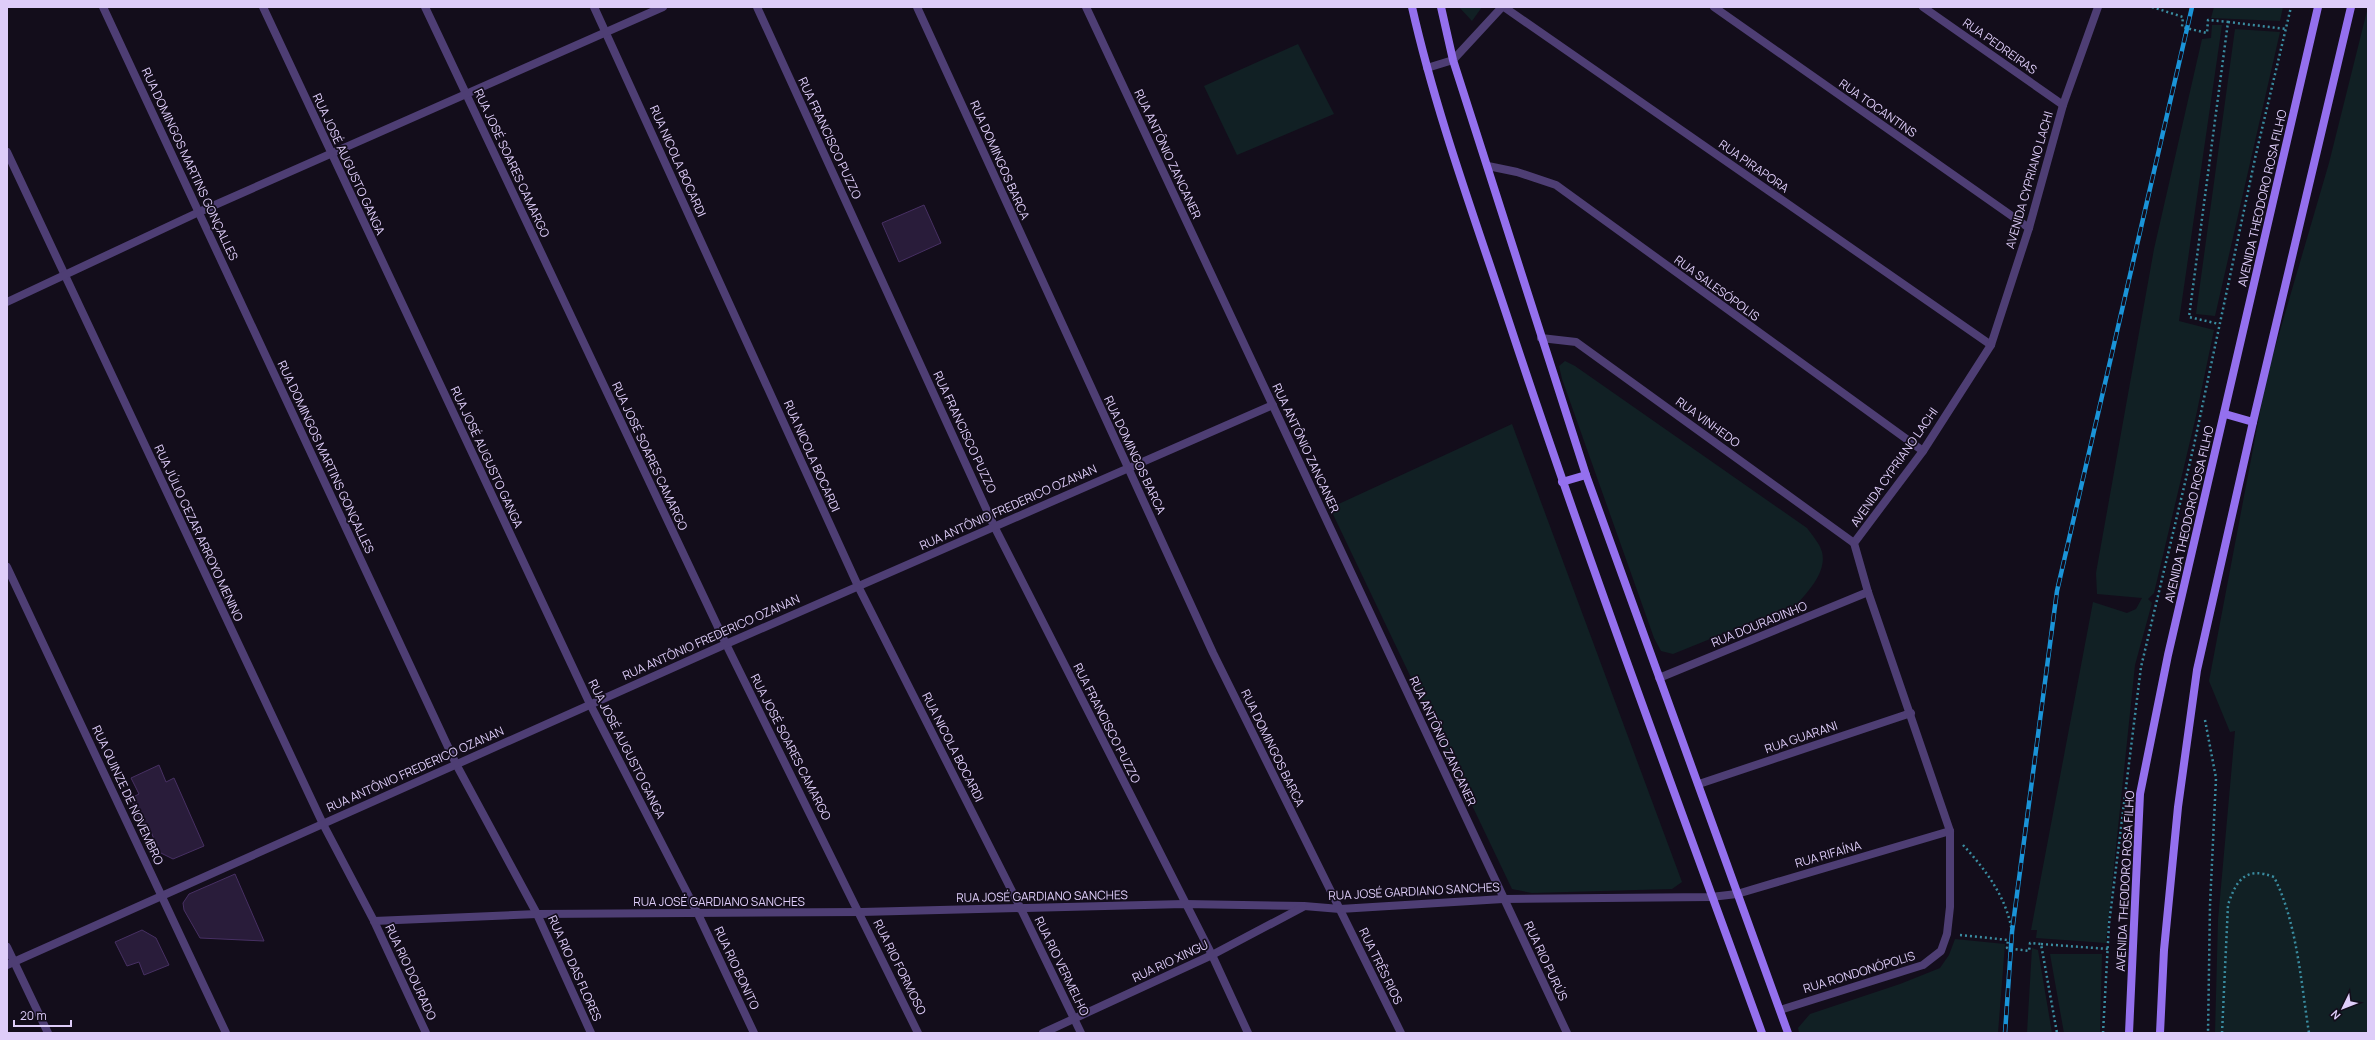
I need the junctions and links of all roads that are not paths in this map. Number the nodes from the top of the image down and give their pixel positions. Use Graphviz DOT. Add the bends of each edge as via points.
graph roads {
  1 [pos="103,7"];
  2 [pos="262,7"];
  3 [pos="425,7"];
  4 [pos="594,7"];
  5 [pos="663,7"];
  6 [pos="757,7"];
  7 [pos="917,7"];
  8 [pos="1086,7"];
  9 [pos="1412,7"];
  10 [pos="1441,7"];
  11 [pos="1503,7"];
  12 [pos="1714,7"];
  13 [pos="1923,7"];
  14 [pos="2098,7"];
  15 [pos="2318,7"];
  16 [pos="2352,7"];
  17 [pos="606,32"];
  18 [pos="1453,60"];
  19 [pos="1427,68"];
  20 [pos="466,95"];
  21 [pos="2062,106"];
  22 [pos="7,152"];
  23 [pos="330,154"];
  24 [pos="1488,166"];
  25 [pos="199,212"];
  26 [pos="2029,228"];
  27 [pos="65,276"];
  28 [pos="7,302"];
  29 [pos="1541,338"];
  30 [pos="1991,345"];
  31 [pos="1273,405"];
  32 [pos="2224,414"];
  33 [pos="2253,422"];
  34 [pos="1923,451"];
  35 [pos="1127,468"];
  36 [pos="1586,475"];
  37 [pos="1562,482"];
  38 [pos="994,526"];
  39 [pos="1854,543"];
  40 [pos="7,567"];
  41 [pos="858,586"];
  42 [pos="1868,592"];
  43 [pos="726,644"];
  44 [pos="1659,678"];
  45 [pos="590,704"];
  46 [pos="1911,712"];
  47 [pos="456,764"];
  48 [pos="1699,784"];
  49 [pos="323,824"];
  50 [pos="1950,831"];
  51 [pos="1737,894"];
  52 [pos="162,896"];
  53 [pos="1711,897"];
  54 [pos="1503,899"];
  55 [pos="1184,904"];
  56 [pos="1304,906"];
  57 [pos="1021,908"];
  58 [pos="1340,909"];
  59 [pos="861,912"];
  60 [pos="537,914"];
  61 [pos="698,914"];
  62 [pos="374,921"];
  63 [pos="7,947"];
  64 [pos="1941,951"];
  65 [pos="1212,955"];
  66 [pos="10,963"];
  67 [pos="1780,1010"];
  68 [pos="1074,1018"];
  69 [pos="48,1033"];
  70 [pos="226,1033"];
  71 [pos="426,1033"];
  72 [pos="591,1033"];
  73 [pos="754,1033"];
  74 [pos="918,1033"];
  75 [pos="1043,1033"];
  76 [pos="1081,1033"];
  77 [pos="1248,1033"];
  78 [pos="1401,1033"];
  79 [pos="1567,1033"];
  80 [pos="1762,1033"];
  81 [pos="1788,1033"];
  82 [pos="2129,1033"];
  83 [pos="2160,1033"];
  1 -- 25 [label="street, RUA DOMINGOS MARTINS GONÇALLES"];
  2 -- 23 [label="street, RUA JOSÉ AUGUSTO GANGA"];
  3 -- 20 [label="street, RUA JOSÉ SOARES CAMARGO"];
  4 -- 17 [label="street, RUA NICOLA BOCARDI"];
  5 -- 17 [label="street"];
  6 -- 38 [label="street, RUA FRANCISCO PUZZO"];
  7 -- 35 [label="street, RUA DOMINGOS BARCA"];
  8 -- 31 [label="street, RUA ANTÔNIO ZANCANER"];
  9 -- 19 [label="main road"];
  10 -- 18 [label="main road"];
  11 -- 18 [label="street"];
  11 -- 30 [label="street, RUA PIRAPORA"];
  12 -- 26 [label="street, RUA TOCANTINS"];
  13 -- 21 [label="street, RUA PEDREIRAS"];
  14 -- 21 [label="street, AVENIDA CYPRIANO LACHI"];
  15 -- 32 [label="main road, AVENIDA THEODORO ROSA FILHO"];
  16 -- 33 [label="main road"];
  17 -- 20 [label="street"];
  17 -- 41 [label="street, RUA NICOLA BOCARDI"];
  18 -- 19 [label="street"];
  18 -- 24 [label="main road"];
  19 -- 37 [label="main road"];
  20 -- 23 [label="street"];
  20 -- 43 [label="street, RUA JOSÉ SOARES CAMARGO"];
  21 -- 26 [label="street, AVENIDA CYPRIANO LACHI"];
  22 -- 27 [label="street, RUA JÚLIO CEZAR ARROYO MENINO"];
  23 -- 25 [label="street"];
  23 -- 45 [label="street, RUA JOSÉ AUGUSTO GANGA"];
  24 -- 29 [label="main road"];
  24 -- 34 [label="street, RUA SALESÓPOLIS" via="1517,172 1556,185"];
  25 -- 27 [label="street"];
  25 -- 47 [label="street, RUA DOMINGOS MARTINS GONÇALLES"];
  26 -- 30 [label="street, AVENIDA CYPRIANO LACHI"];
  27 -- 28 [label="street"];
  27 -- 49 [label="street, RUA JÚLIO CEZAR ARROYO MENINO"];
  29 -- 36 [label="main road"];
  29 -- 39 [label="street, RUA VINHEDO" via="1576,342"];
  30 -- 34 [label="street, AVENIDA CYPRIANO LACHI"];
  31 -- 35 [label="street, RUA ANTÔNIO FREDERICO OZANAN"];
  31 -- 54 [label="street, RUA ANTÔNIO ZANCANER"];
  32 -- 33 [label="main road"];
  32 -- 82 [label="main road, AVENIDA THEODORO ROSA FILHO" via="2168,655 2140,794"];
  33 -- 83 [label="main road" via="2197,670 2178,807 2164,950"];
  34 -- 39 [label="street, AVENIDA CYPRIANO LACHI"];
  35 -- 38 [label="street, RUA ANTÔNIO FREDERICO OZANAN"];
  35 -- 58 [label="street, RUA DOMINGOS BARCA" via="1271,773"];
  36 -- 37 [label="main road"];
  36 -- 44 [label="main road"];
  37 -- 53 [label="main road"];
  38 -- 41 [label="street, RUA ANTÔNIO FREDERICO OZANAN"];
  38 -- 55 [label="street, RUA FRANCISCO PUZZO"];
  39 -- 42 [label="street, AVENIDA CYPRIANO LACHI"];
  40 -- 52 [label="street, RUA QUINZE DE NOVEMBRO"];
  41 -- 43 [label="street, RUA ANTÔNIO FREDERICO OZANAN"];
  41 -- 57 [label="street, RUA NICOLA BOCARDI"];
  42 -- 44 [label="street, RUA DOURADINHO"];
  42 -- 46 [label="street, AVENIDA CYPRIANO LACHI"];
  43 -- 45 [label="street, RUA ANTÔNIO FREDERICO OZANAN"];
  43 -- 59 [label="street, RUA JOSÉ SOARES CAMARGO"];
  44 -- 48 [label="main road"];
  45 -- 47 [label="street, RUA ANTÔNIO FREDERICO OZANAN"];
  45 -- 61 [label="street, RUA JOSÉ AUGUSTO GANGA"];
  46 -- 48 [label="street, RUA GUARANI"];
  46 -- 50 [label="street, AVENIDA CYPRIANO LACHI"];
  47 -- 49 [label="street, RUA ANTÔNIO FREDERICO OZANAN"];
  47 -- 60 [label="street, RUA DOMINGOS MARTINS GONÇALLES"];
  48 -- 51 [label="main road"];
  49 -- 52 [label="street, RUA ANTÔNIO FREDERICO OZANAN"];
  49 -- 62 [label="street, RUA JÚLIO CEZAR ARROYO MENINO"];
  50 -- 51 [label="street, RUA RIFAÍNA"];
  50 -- 64 [label="street, AVENIDA CYPRIANO LACHI" via="1950,907 1947,934"];
  51 -- 53 [label="street, RUA RIFAÍNA"];
  51 -- 67 [label="main road"];
  52 -- 66 [label="street, RUA ANTÔNIO FREDERICO OZANAN"];
  52 -- 70 [label="street, RUA QUINZE DE NOVEMBRO"];
  53 -- 54 [label="street, RUA JOSÉ GARDIANO SANCHES"];
  53 -- 80 [label="main road"];
  54 -- 58 [label="street, RUA JOSÉ GARDIANO SANCHES"];
  54 -- 79 [label="street, RUA RIO PURÚS"];
  55 -- 56 [label="street, RUA JOSÉ GARDIANO SANCHES"];
  55 -- 57 [label="street, RUA JOSÉ GARDIANO SANCHES"];
  55 -- 65 [label="street, RUA FRANCISCO PUZZO"];
  56 -- 58 [label="street, RUA JOSÉ GARDIANO SANCHES"];
  56 -- 65 [label="street, RUA RIO XINGU"];
  57 -- 59 [label="street, RUA JOSÉ GARDIANO SANCHES"];
  57 -- 68 [label="street, RUA RIO VERMELHO"];
  58 -- 78 [label="street, RUA TRÊS RIOS"];
  59 -- 61 [label="street, RUA JOSÉ GARDIANO SANCHES"];
  59 -- 74 [label="street, RUA RIO FORMOSO"];
  60 -- 61 [label="street, RUA JOSÉ GARDIANO SANCHES"];
  60 -- 62 [label="street, RUA JOSÉ GARDIANO SANCHES"];
  60 -- 72 [label="street, RUA RIO DAS FLORES"];
  61 -- 73 [label="street, RUA RIO BONITO"];
  62 -- 71 [label="street, RUA RIO DOURADO"];
  63 -- 66 [label="street"];
  64 -- 67 [label="street, RUA RONDONÓPOLIS" via="1923,964"];
  65 -- 68 [label="street, RUA RIO XINGU"];
  65 -- 77 [label="street, RUA FRANCISCO PUZZO"];
  66 -- 69 [label="street"];
  67 -- 81 [label="main road"];
  68 -- 75 [label="street, RUA RIO XINGU"];
  68 -- 76 [label="street, RUA RIO VERMELHO"];
}
